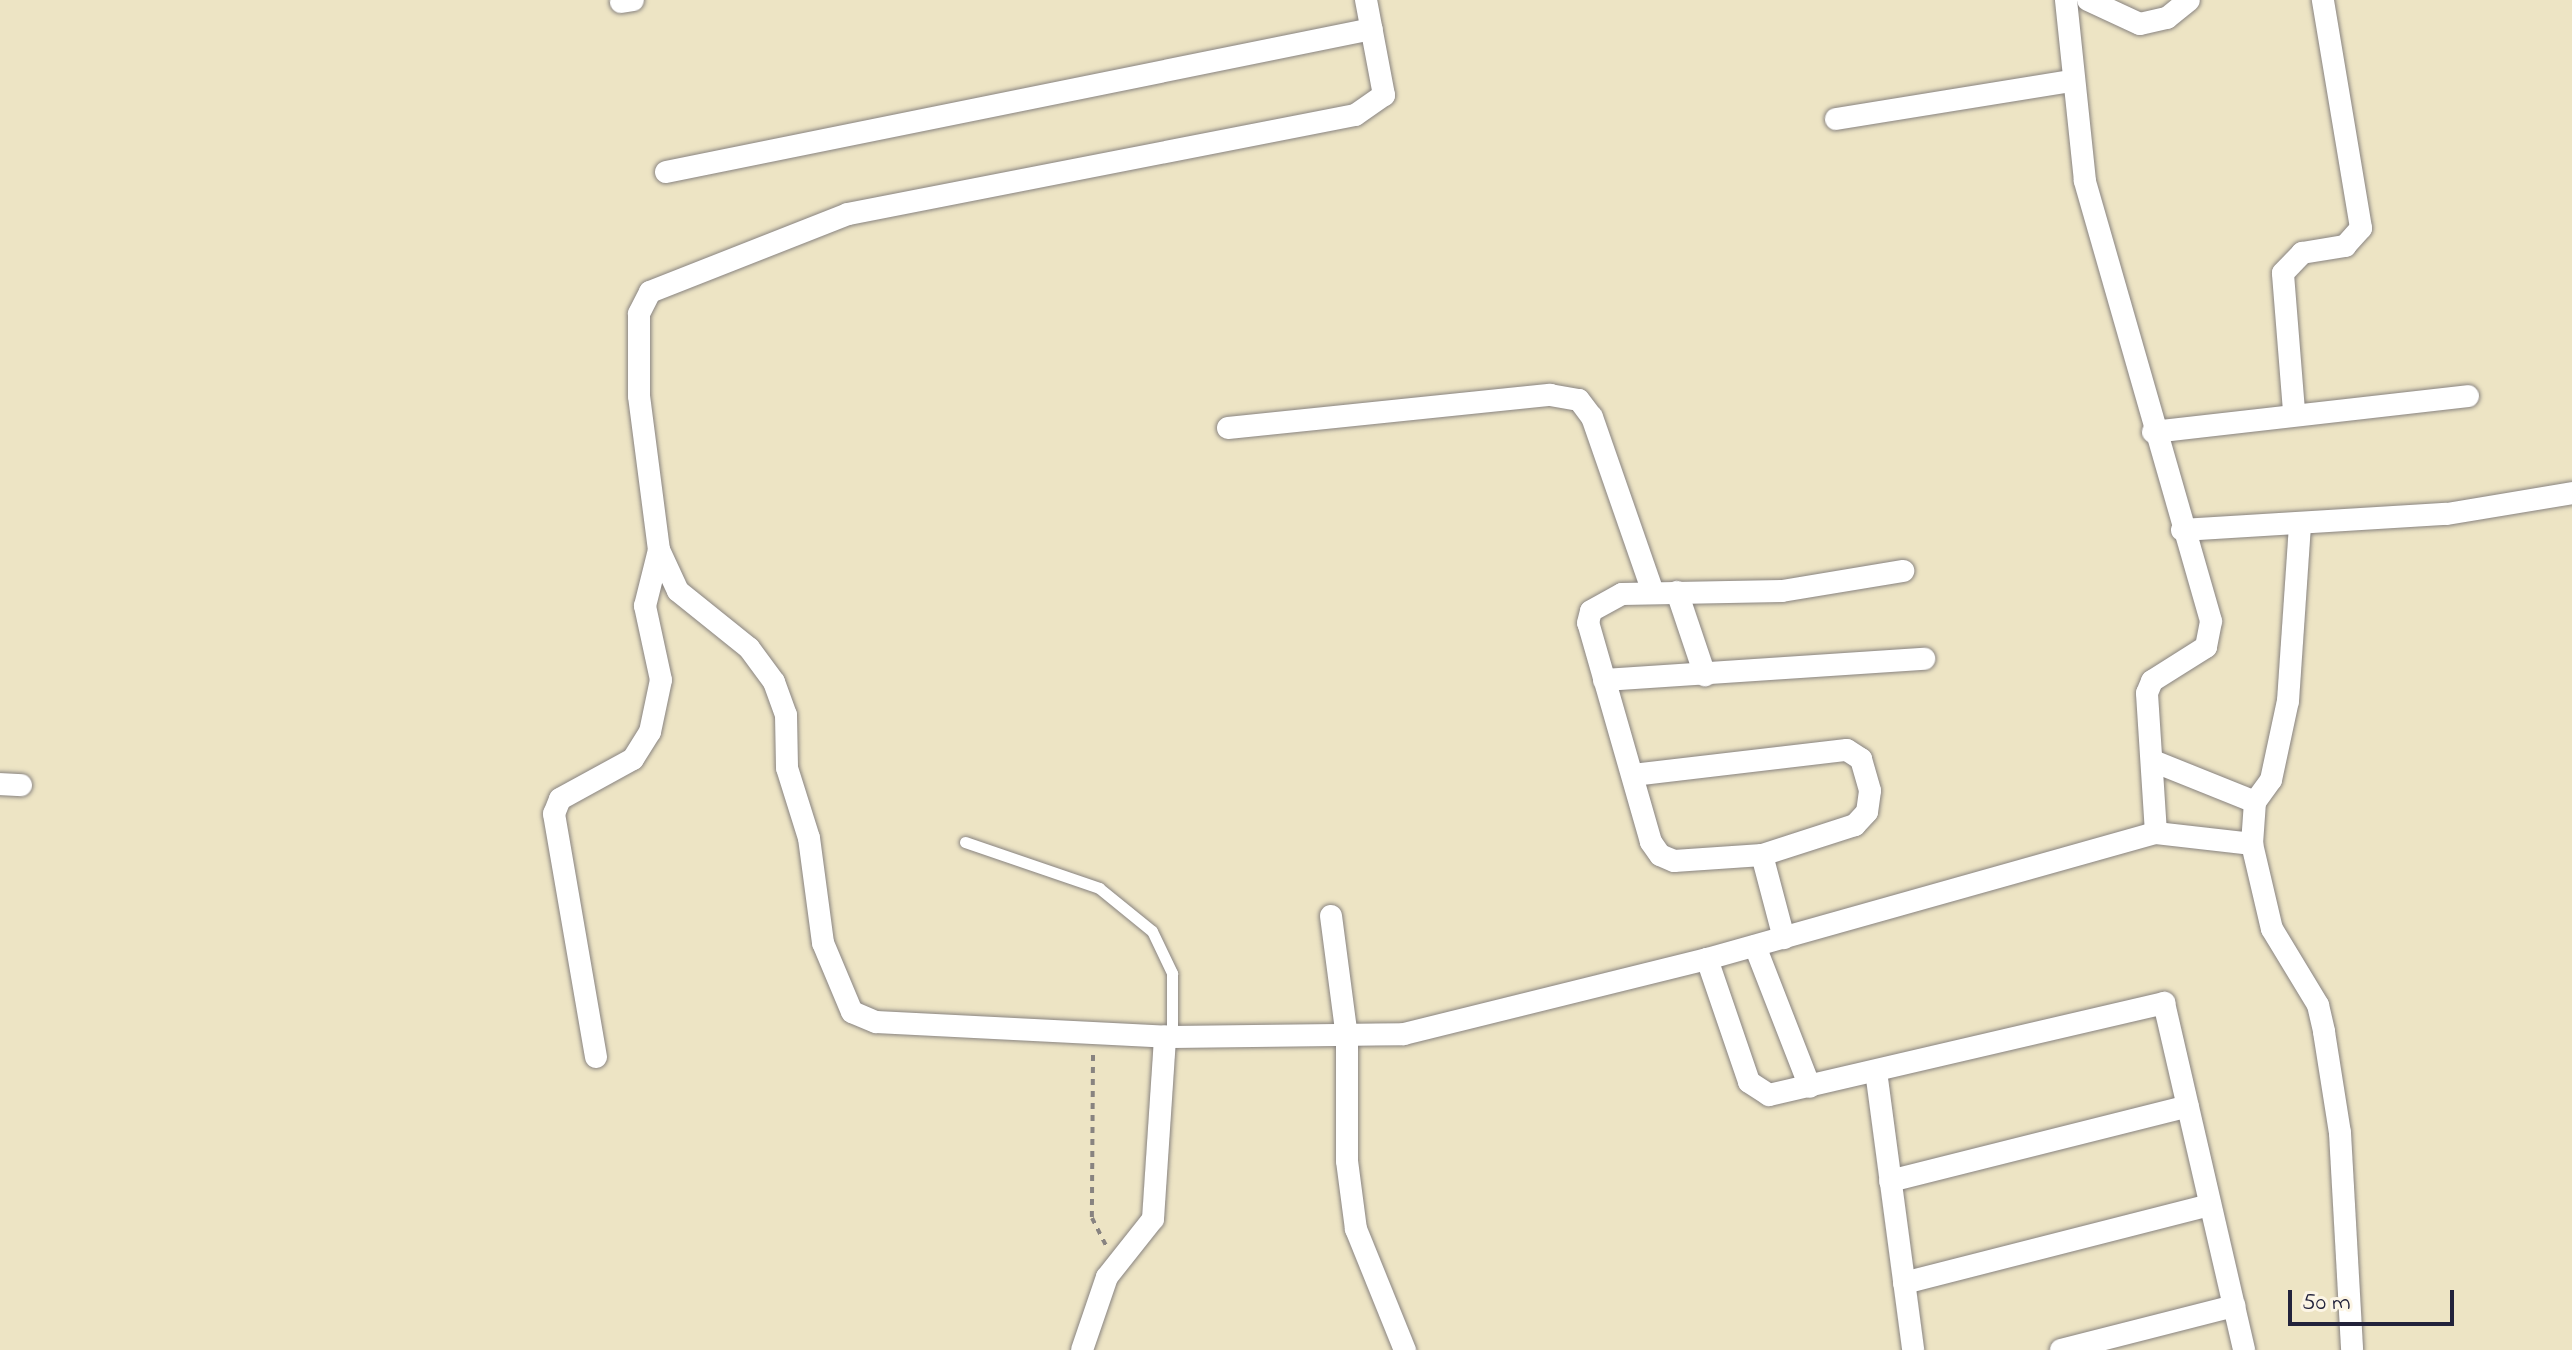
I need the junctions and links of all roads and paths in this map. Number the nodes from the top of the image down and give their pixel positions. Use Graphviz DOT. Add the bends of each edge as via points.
graph roads {
  1 [pos="1366,0"];
  2 [pos="2066,0"];
  3 [pos="2088,0"];
  4 [pos="2189,0"];
  5 [pos="2323,0"];
  6 [pos="1372,29"];
  7 [pos="2070,81"];
  8 [pos="1836,119"];
  9 [pos="666,172"];
  10 [pos="2468,396"];
  11 [pos="2294,411"];
  12 [pos="1228,428"];
  13 [pos="2153,432"];
  14 [pos="2572,493"];
  15 [pos="2300,526"];
  16 [pos="2182,530"];
  17 [pos="659,550"];
  18 [pos="1903,571"];
  19 [pos="1652,589"];
  20 [pos="1677,592"];
  21 [pos="1924,659"];
  22 [pos="1705,675"];
  23 [pos="1604,680"];
  24 [pos="2153,761"];
  25 [pos="1633,775"];
  26 [pos="2255,802"];
  27 [pos="2156,833"];
  28 [pos="965,842"];
  29 [pos="2252,844"];
  30 [pos="1762,855"];
  31 [pos="1331,916"];
  32 [pos="1784,938"];
  33 [pos="1755,946"];
  34 [pos="1707,959"];
  35 [pos="1093,1033"];
  36 [pos="1169,1036"];
  37 [pos="1347,1038"];
  38 [pos="596,1057"];
  39 [pos="1876,1071"];
  40 [pos="1810,1087"];
  41 [pos="2188,1106"];
  42 [pos="1890,1181"];
  43 [pos="2210,1205"];
  44 [pos="1119,1259"];
  45 [pos="1904,1283"];
  46 [pos="2234,1306"];
  47 [pos="1082,1350"];
  48 [pos="1405,1350"];
  49 [pos="1913,1350"];
  50 [pos="2061,1350"];
  51 [pos="2244,1350"];
  52 [pos="2352,1350"];
  1 -- 6 [label="street"];
  2 -- 7 [label="street"];
  3 -- 4 [label="street" via="2140,24 2167,18"];
  5 -- 11 [label="street" via="2362,217 2356,239 2302,253 2283,273"];
  6 -- 9 [label="street"];
  6 -- 17 [label="street" via="1384,95 1355,115 848,214 650,292 639,314 639,396"];
  7 -- 8 [label="street"];
  7 -- 13 [label="street" via="2085,181"];
  10 -- 11 [label="street"];
  11 -- 13 [label="street"];
  12 -- 19 [label="street" via="1550,395 1579,400 1592,417"];
  13 -- 16 [label="street"];
  14 -- 15 [label="street" via="2447,514"];
  15 -- 16 [label="street"];
  15 -- 26 [label="street" via="2281,755"];
  16 -- 24 [label="street" via="2211,635 2188,663 2152,681 2146,709"];
  17 -- 35 [label="street" via="678,591 749,648 774,682 786,715 787,768 809,838 823,943 852,1012 876,1022"];
  17 -- 38 [label="street" via="645,606 661,680 650,732 633,759 560,799 554,814"];
  18 -- 20 [label="street" via="1782,591"];
  19 -- 20 [label="street"];
  19 -- 23 [label="street" via="1622,594 1591,611"];
  20 -- 22 [label="street"];
  21 -- 22 [label="street"];
  22 -- 23 [label="street"];
  23 -- 25 [label="street"];
  24 -- 26 [label="street"];
  24 -- 27 [label="street"];
  25 -- 30 [label="street" via="1660,855 1674,861"];
  25 -- 30 [label="street" via="1832,748 1861,759 1870,791 1867,812 1855,825"];
  26 -- 29 [label="street"];
  27 -- 29 [label="street"];
  27 -- 32 [label="street"];
  28 -- 36 [label="lane" via="1099,888 1152,931 1172,973"];
  29 -- 52 [label="street" via="2272,929 2318,1005 2324,1032 2340,1133"];
  30 -- 32 [label="street"];
  31 -- 37 [label="street"];
  32 -- 33 [label="street"];
  33 -- 34 [label="street"];
  33 -- 40 [label="street"];
  34 -- 37 [label="street" via="1404,1034"];
  34 -- 40 [label="street" via="1754,1090"];
  35 -- 36 [label="street"];
  35 -- 44 [label="path" via="1092,1218"];
  36 -- 37 [label="street"];
  36 -- 44 [label="street" via="1153,1219"];
  37 -- 48 [label="street" via="1347,1161 1356,1229"];
  39 -- 40 [label="street"];
  39 -- 41 [label="street" via="2164,1003"];
  39 -- 42 [label="street"];
  41 -- 42 [label="street"];
  41 -- 43 [label="street"];
  42 -- 45 [label="street"];
  43 -- 45 [label="street"];
  43 -- 46 [label="street"];
  44 -- 47 [label="street" via="1094,1305"];
  45 -- 49 [label="street"];
  46 -- 50 [label="street"];
  46 -- 51 [label="street"];
}
